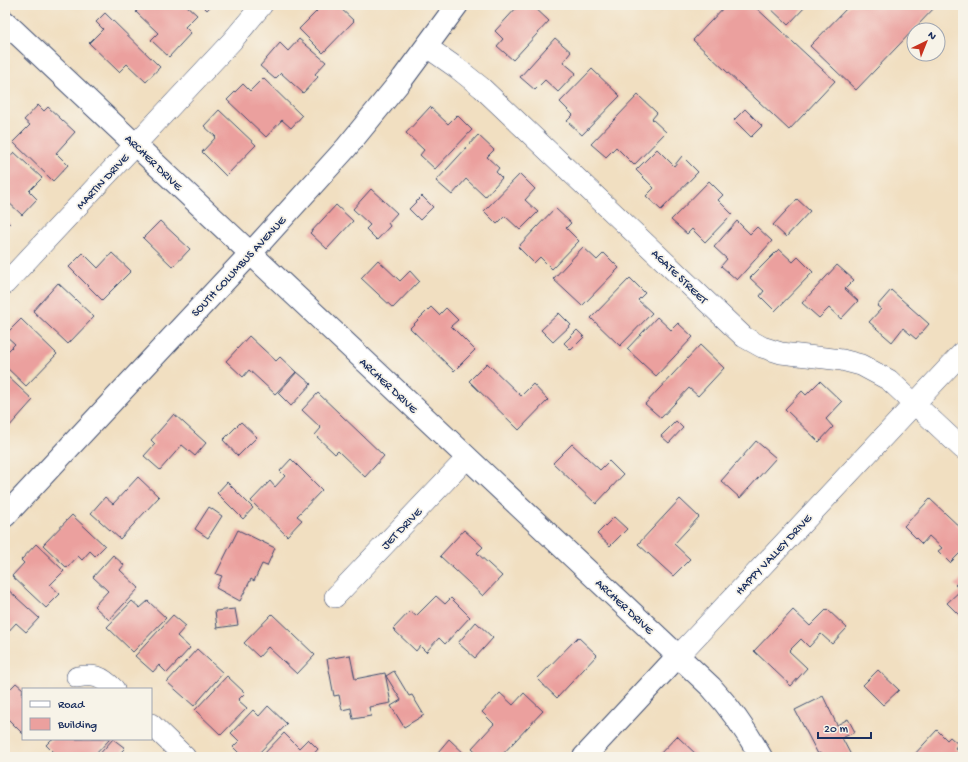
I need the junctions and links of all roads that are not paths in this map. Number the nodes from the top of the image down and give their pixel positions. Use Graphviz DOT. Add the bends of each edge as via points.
graph roads {
  1 [pos="262,5"];
  2 [pos="457,5"];
  3 [pos="5,22"];
  4 [pos="427,46"];
  5 [pos="136,145"];
  6 [pos="250,254"];
  7 [pos="5,284"];
  8 [pos="963,352"];
  9 [pos="914,404"];
  10 [pos="963,449"];
  11 [pos="467,458"];
  12 [pos="5,516"];
  13 [pos="335,597"];
  14 [pos="678,656"];
  15 [pos="77,677"];
  16 [pos="113,688"];
  17 [pos="152,725"];
  18 [pos="185,757"];
  19 [pos="584,757"];
  20 [pos="761,757"];
  1 -- 5 [label="street, MARTIN DRIVE"];
  2 -- 4 [label="street, SOUTH COLUMBUS AVENUE"];
  3 -- 5 [label="street, ARCHER DRIVE"];
  4 -- 6 [label="street, SOUTH COLUMBUS AVENUE" via="346,148"];
  4 -- 9 [label="street, AGATE STREET" via="482,88 744,337 762,347 781,353 842,360 861,365 889,380"];
  5 -- 6 [label="street, ARCHER DRIVE"];
  5 -- 7 [label="street, MARTIN DRIVE"];
  6 -- 11 [label="street, ARCHER DRIVE"];
  6 -- 12 [label="street, SOUTH COLUMBUS AVENUE"];
  8 -- 9 [label="street, HAPPY VALLEY DRIVE"];
  9 -- 10 [label="street, AGATE STREET"];
  9 -- 14 [label="street, HAPPY VALLEY DRIVE"];
  11 -- 13 [label="street, JET DRIVE"];
  11 -- 14 [label="street, ARCHER DRIVE"];
  14 -- 19 [label="street, HAPPY VALLEY DRIVE"];
  14 -- 20 [label="street, ARCHER DRIVE" via="731,709"];
  15 -- 16 [label="street" via="89,675 104,679"];
  17 -- 18 [label="street"];
}
